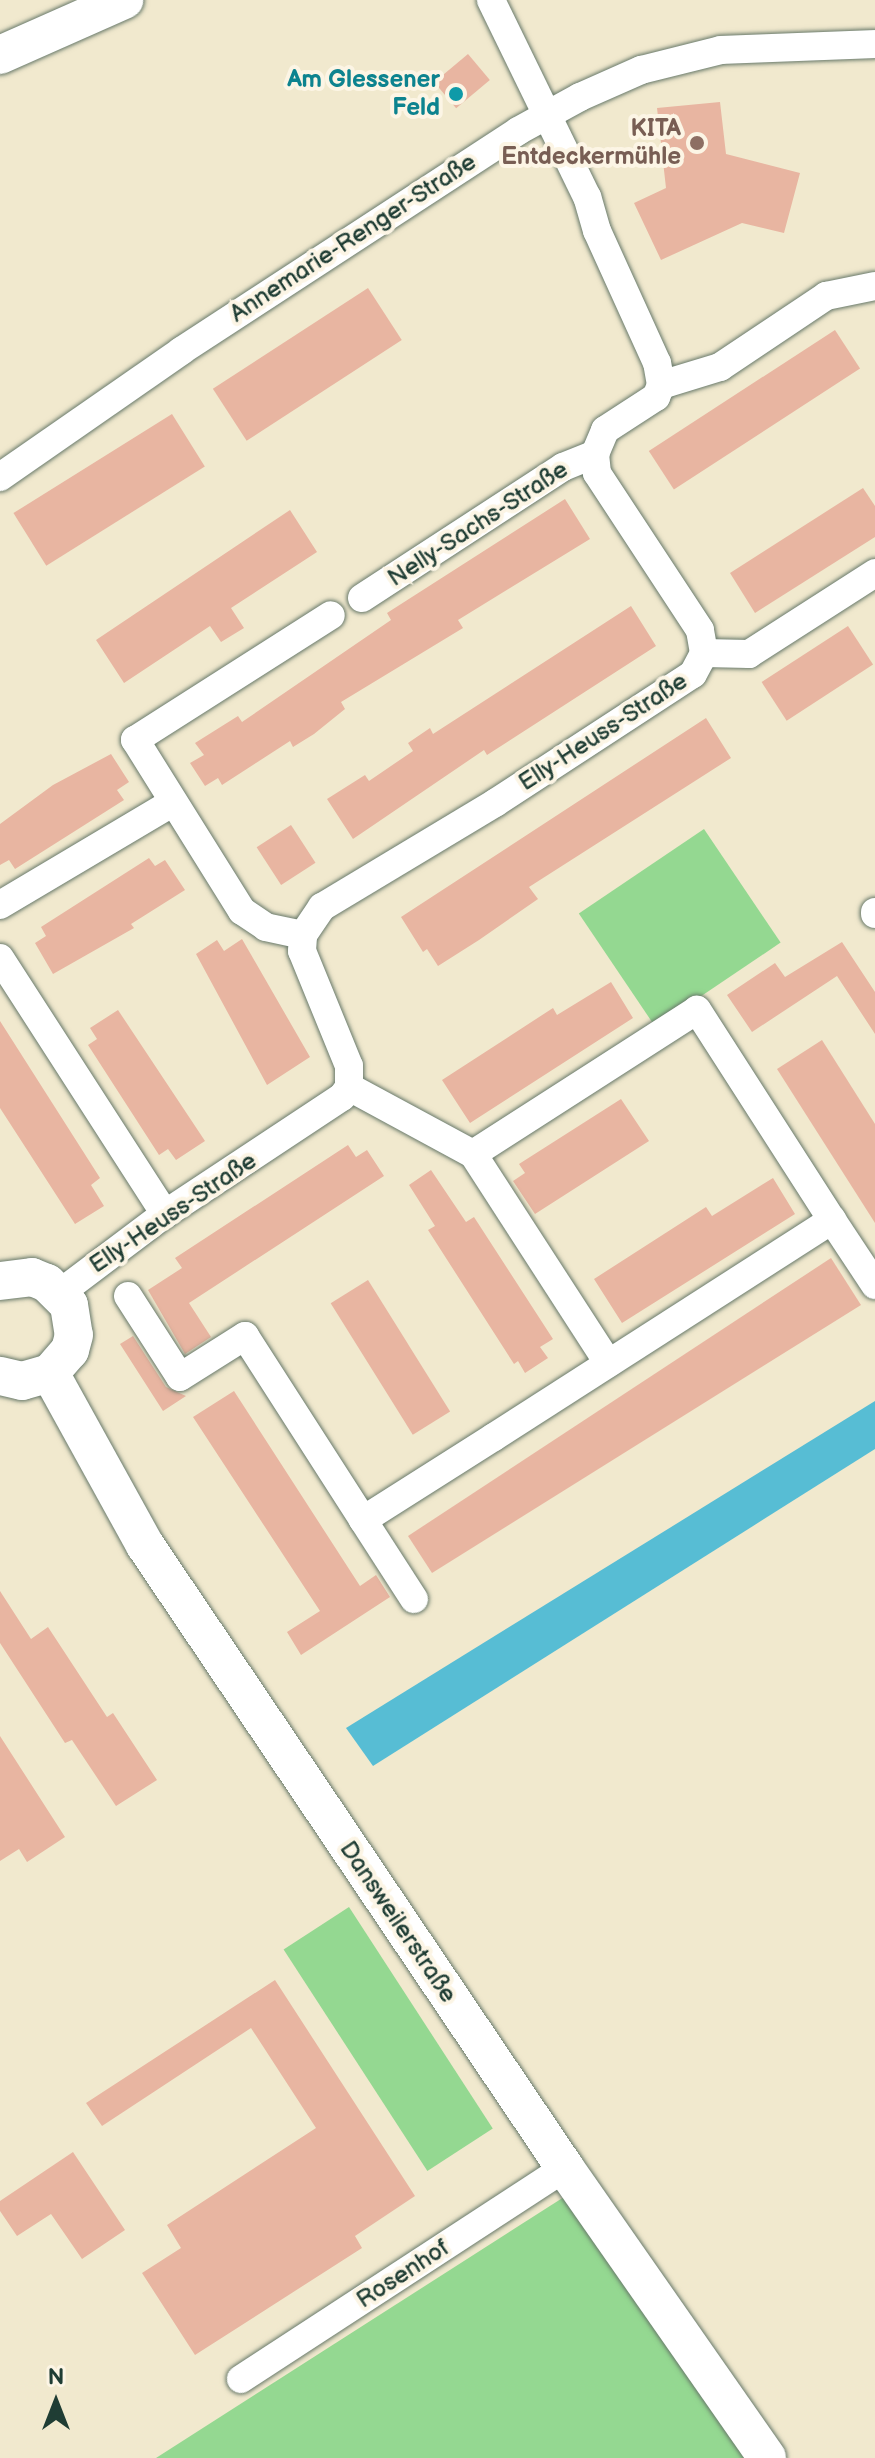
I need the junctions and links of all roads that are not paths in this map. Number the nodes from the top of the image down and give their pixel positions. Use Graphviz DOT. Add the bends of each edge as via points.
graph roads {
  1 [pos="124,0"];
  2 [pos="491,0"];
  3 [pos="875,44"];
  4 [pos="0,55"];
  5 [pos="547,113"];
  6 [pos="875,286"];
  7 [pos="661,385"];
  8 [pos="595,454"];
  9 [pos="0,477"];
  10 [pos="875,573"];
  11 [pos="362,598"];
  12 [pos="331,615"];
  13 [pos="704,653"];
  14 [pos="172,803"];
  15 [pos="0,905"];
  16 [pos="303,935"];
  17 [pos="0,958"];
  18 [pos="349,1087"];
  19 [pos="473,1154"];
  20 [pos="165,1214"];
  21 [pos="832,1220"];
  22 [pos="0,1281"];
  23 [pos="875,1285"];
  24 [pos="60,1293"];
  25 [pos="128,1296"];
  26 [pos="608,1363"];
  27 [pos="50,1373"];
  28 [pos="0,1376"];
  29 [pos="363,1520"];
  30 [pos="414,1599"];
  31 [pos="565,2168"];
  32 [pos="241,2379"];
  33 [pos="767,2458"];
  1 -- 4 [label="main road"];
  2 -- 5 [label="street"];
  3 -- 5 [label="street, Annemarie-Renger-Straße" via="721,50 641,70"];
  5 -- 7 [label="street" via="587,197"];
  5 -- 9 [label="street, Annemarie-Renger-Straße" via="181,351"];
  6 -- 7 [label="street" via="826,296 720,367"];
  7 -- 8 [label="street" via="656,397 605,430"];
  8 -- 11 [label="street, Nelly-Sachs-Straße" via="563,467"];
  8 -- 13 [label="street, Elly-Heuss-Straße" via="597,473 700,630"];
  10 -- 13 [label="street" via="749,654"];
  12 -- 14 [label="street" via="135,740"];
  13 -- 16 [label="street, Elly-Heuss-Straße" via="693,674 322,907"];
  14 -- 15 [label="street"];
  14 -- 16 [label="street" via="242,911 266,927"];
  16 -- 18 [label="street" via="306,966 349,1066"];
  17 -- 20 [label="street"];
  18 -- 19 [label="street"];
  18 -- 20 [label="street, Elly-Heuss-Straße" via="333,1108"];
  19 -- 21 [label="street" via="697,1010"];
  19 -- 26 [label="street"];
  20 -- 24 [label="street, Elly-Heuss-Straße"];
  21 -- 23 [label="street"];
  21 -- 26 [label="street"];
  22 -- 24 [label="main road" via="32,1277"];
  24 -- 27 [label="main road" via="69,1305 74,1335 70,1350"];
  25 -- 29 [label="street" via="180,1377 245,1336"];
  26 -- 29 [label="street"];
  27 -- 28 [label="main road" via="22,1381"];
  27 -- 31 [label="main road, Dansweilerstraße" via="145,1545"];
  29 -- 30 [label="street"];
  31 -- 32 [label="street, Rosenhof"];
  31 -- 33 [label="main road, Dansweilerstraße"];
}
